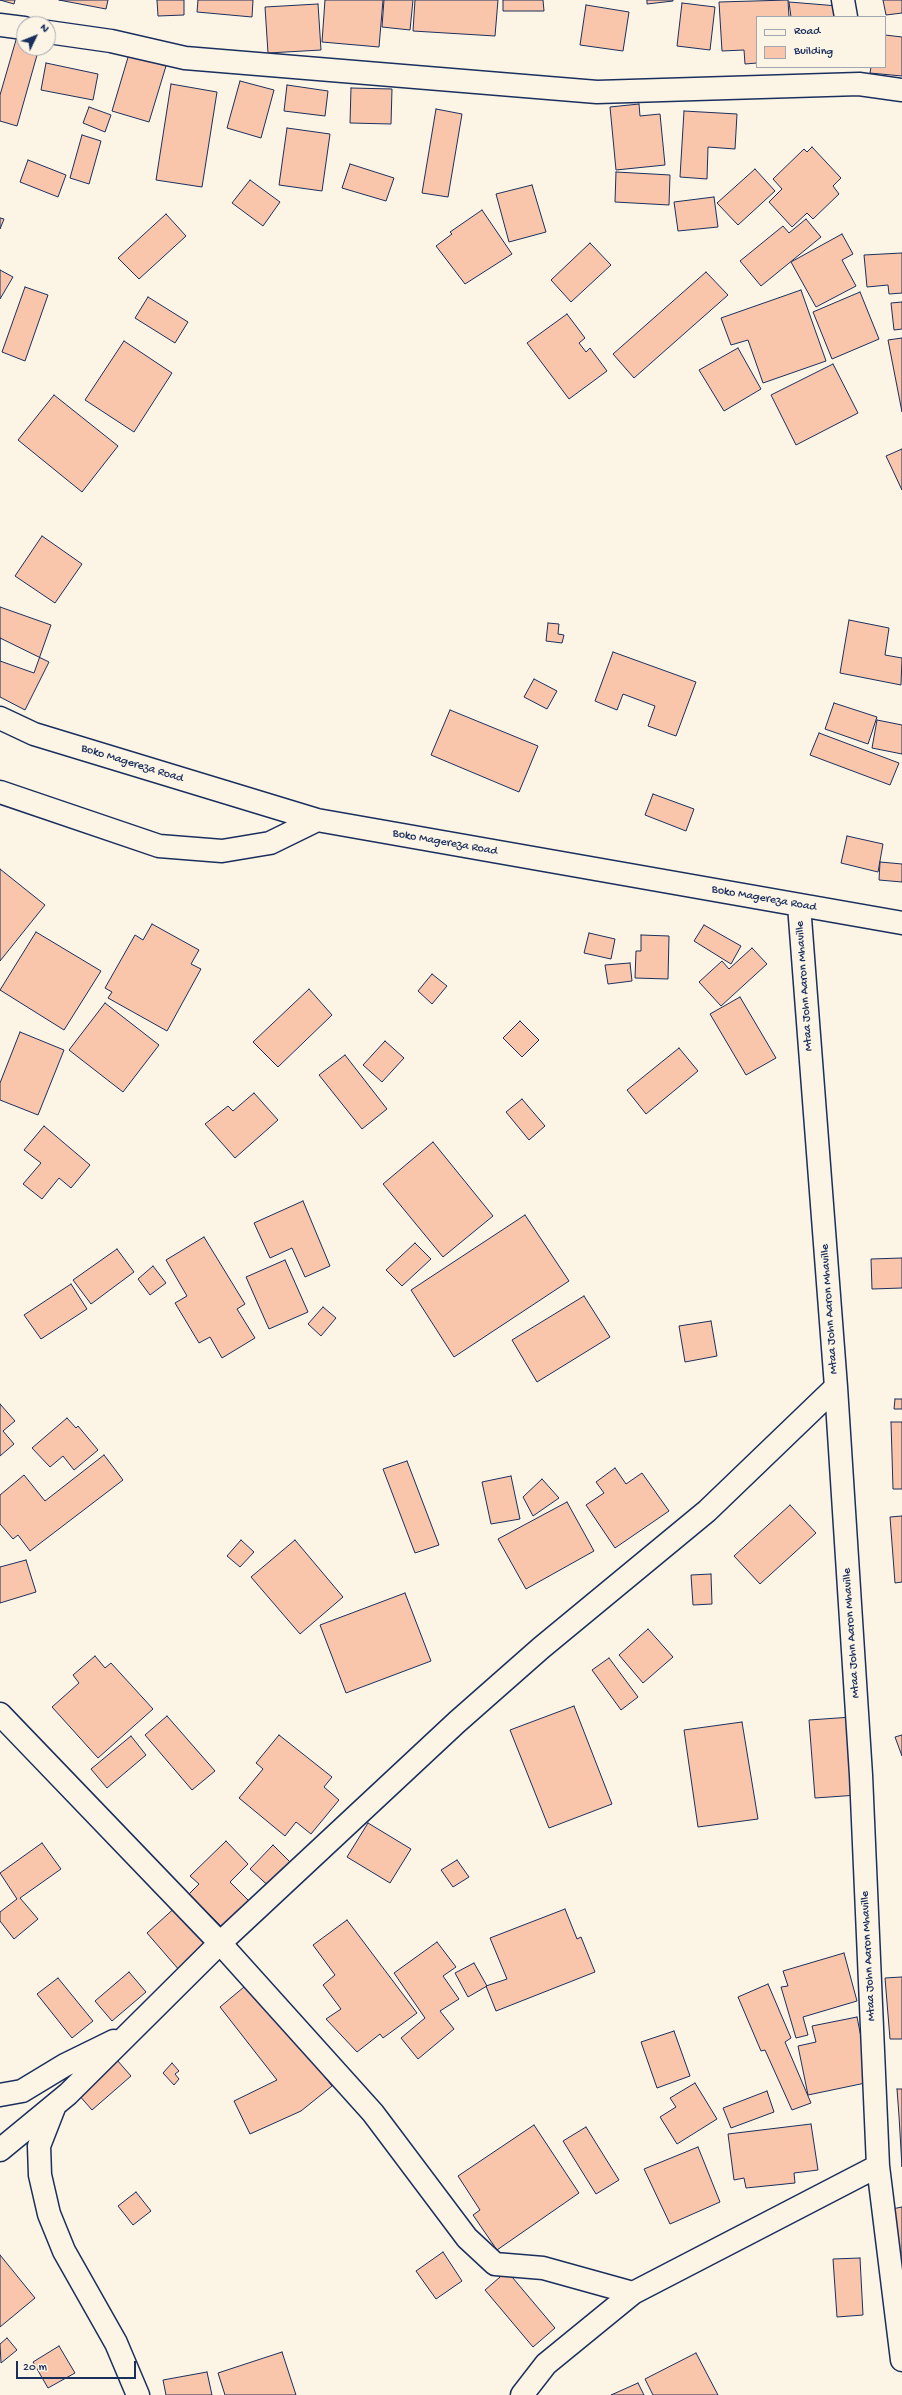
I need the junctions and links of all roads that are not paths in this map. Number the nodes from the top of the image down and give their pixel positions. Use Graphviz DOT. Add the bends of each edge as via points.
graph roads {
  1 [pos="843,0"];
  2 [pos="846,16"];
  3 [pos="0,25"];
  4 [pos="16,27"];
  5 [pos="56,33"];
  6 [pos="858,75"];
  7 [pos="902,90"];
  8 [pos="0,718"];
  9 [pos="0,792"];
  10 [pos="317,820"];
  11 [pos="799,905"];
  12 [pos="902,923"];
  13 [pos="836,1387"];
  14 [pos="0,1714"];
  15 [pos="220,1943"];
  16 [pos="130,2033"];
  17 [pos="0,2095"];
  18 [pos="56,2103"];
  19 [pos="0,2150"];
  20 [pos="878,2166"];
  21 [pos="634,2293"];
  22 [pos="902,2360"];
  23 [pos="138,2395"];
  24 [pos="522,2395"];
  1 -- 2 [label="street"];
  3 -- 4 [label="street"];
  5 -- 6 [label="street" via="111,41 185,58 597,92"];
  6 -- 7 [label="street"];
  8 -- 10 [label="street, Boko Magereza Road" via="34,734"];
  9 -- 10 [label="street" via="159,846 222,852 270,843"];
  10 -- 11 [label="street, Boko Magereza Road"];
  11 -- 12 [label="street, Boko Magereza Road"];
  11 -- 13 [label="street, Mtaa John Aaron Mhaville"];
  13 -- 15 [label="street" via="707,1511 541,1648 457,1722"];
  13 -- 20 [label="street, Mtaa John Aaron Mhaville" via="860,1775"];
  14 -- 15 [label="street"];
  15 -- 16 [label="street"];
  15 -- 21 [label="street" via="373,2113 467,2238 495,2264 542,2268"];
  16 -- 17 [label="street" via="65,2065 22,2091"];
  16 -- 18 [label="street"];
  18 -- 19 [label="street"];
  18 -- 23 [label="street" via="39,2146 40,2175 49,2214 64,2251 116,2343"];
  20 -- 21 [label="street"];
  20 -- 22 [label="street, Mtaa John Aaron Mhaville"];
  21 -- 24 [label="street" via="546,2364"];
}
